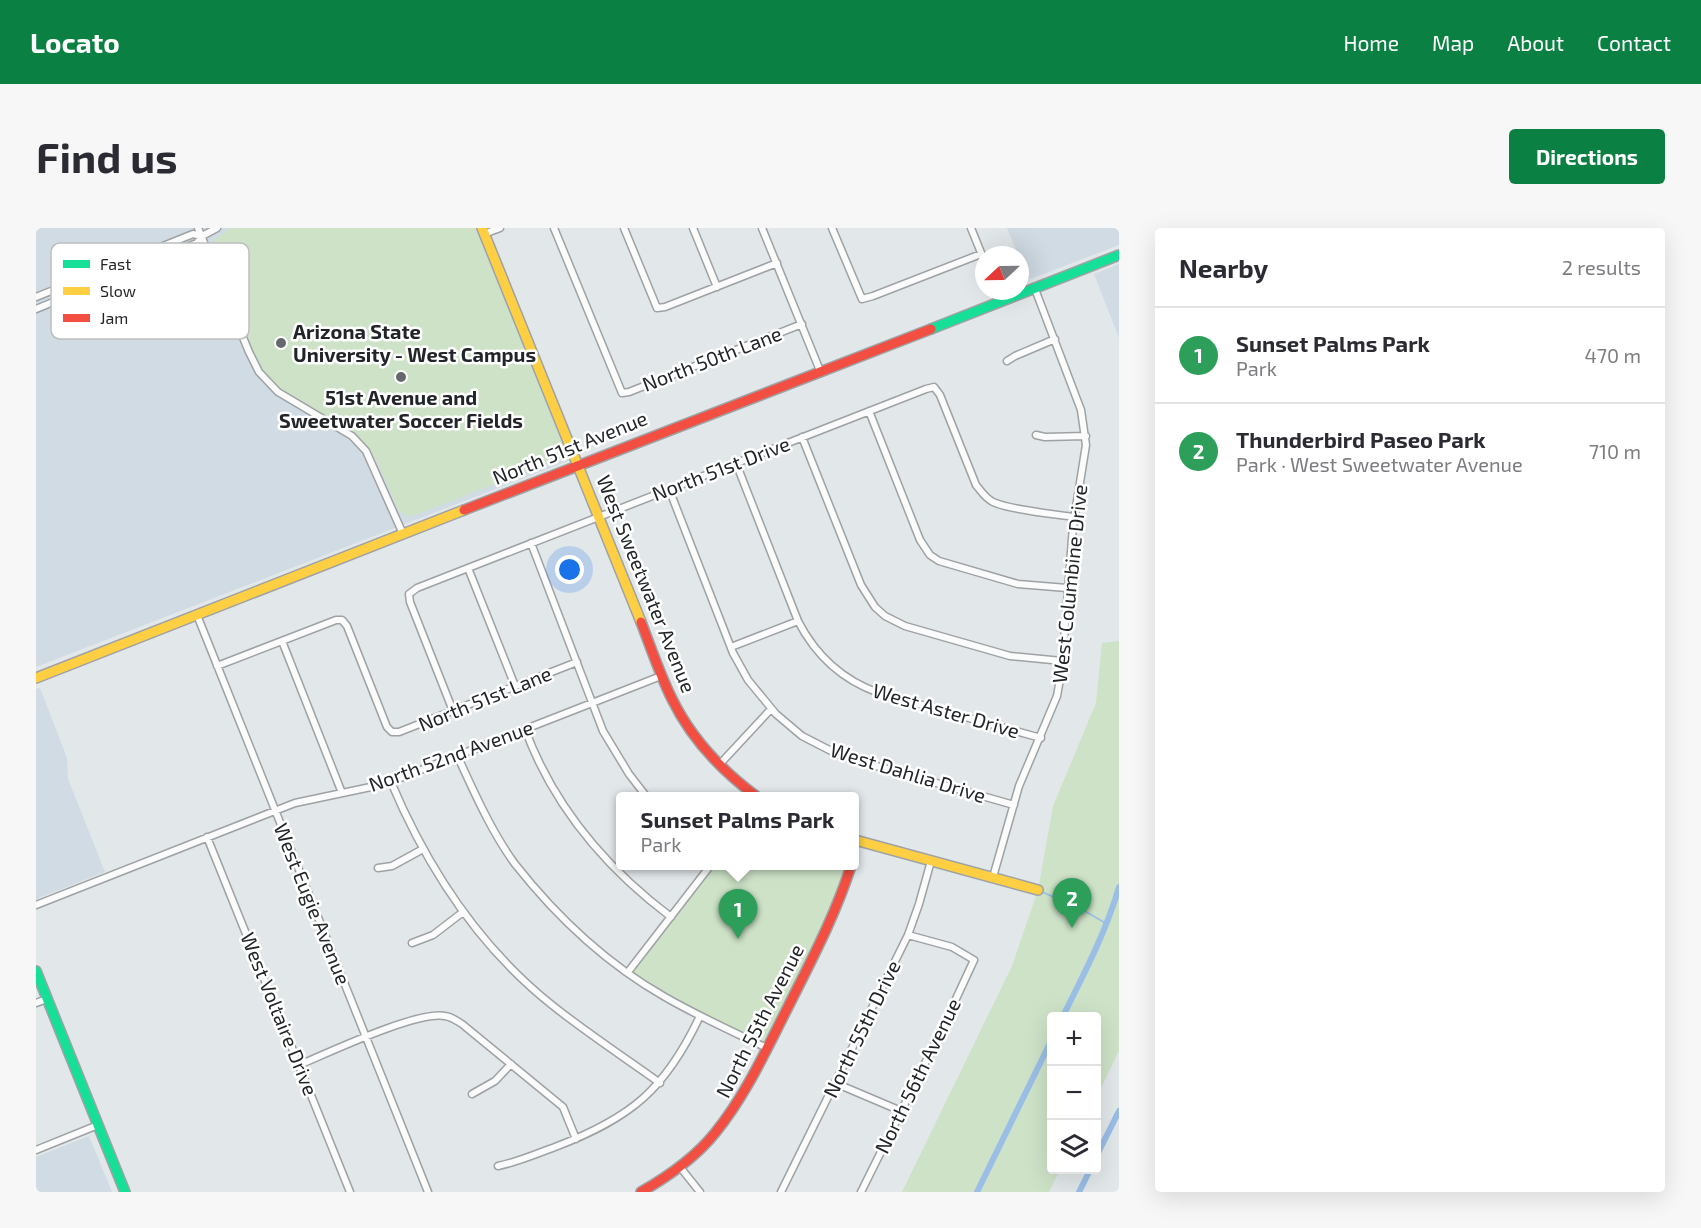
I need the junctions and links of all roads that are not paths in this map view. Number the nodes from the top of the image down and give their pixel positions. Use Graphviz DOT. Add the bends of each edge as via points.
graph roads {
  1 [pos="198,228"];
  2 [pos="217,228"];
  3 [pos="500,228"];
  4 [pos="554,228"];
  5 [pos="624,228"];
  6 [pos="693,228"];
  7 [pos="762,228"];
  8 [pos="832,228"];
  9 [pos="971,228"];
  10 [pos="483,231"];
  11 [pos="202,236"];
  12 [pos="171,243"];
  13 [pos="197,243"];
  14 [pos="205,243"];
  15 [pos="978,246"];
  16 [pos="1119,255"];
  17 [pos="975,260"];
  18 [pos="777,263"];
  19 [pos="717,287"];
  20 [pos="1035,289"];
  21 [pos="51,291"];
  22 [pos="36,297"];
  23 [pos="1001,302"];
  24 [pos="51,303"];
  25 [pos="36,309"];
  26 [pos="802,324"];
  27 [pos="244,339"];
  28 [pos="1055,339"];
  29 [pos="1007,361"];
  30 [pos="821,373"];
  31 [pos="869,411"];
  32 [pos="1036,435"];
  33 [pos="1086,436"];
  34 [pos="802,437"];
  35 [pos="736,463"];
  36 [pos="578,465"];
  37 [pos="669,489"];
  38 [pos="599,516"];
  39 [pos="1074,517"];
  40 [pos="403,534"];
  41 [pos="531,543"];
  42 [pos="468,568"];
  43 [pos="1067,588"];
  44 [pos="197,615"];
  45 [pos="798,621"];
  46 [pos="282,641"];
  47 [pos="731,647"];
  48 [pos="1062,661"];
  49 [pos="577,662"];
  50 [pos="217,666"];
  51 [pos="661,676"];
  52 [pos="36,678"];
  53 [pos="515,686"];
  54 [pos="591,703"];
  55 [pos="771,709"];
  56 [pos="453,711"];
  57 [pos="525,729"];
  58 [pos="1041,738"];
  59 [pos="457,755"];
  60 [pos="719,765"];
  61 [pos="391,782"];
  62 [pos="643,792"];
  63 [pos="751,792"];
  64 [pos="342,793"];
  65 [pos="1014,805"];
  66 [pos="275,810"];
  67 [pos="207,837"];
  68 [pos="859,841"];
  69 [pos="423,849"];
  70 [pos="931,861"];
  71 [pos="378,868"];
  72 [pos="616,869"];
  73 [pos="617,870"];
  74 [pos="707,870"];
  75 [pos="850,870"];
  76 [pos="993,877"];
  77 [pos="1038,890"];
  78 [pos="36,905"];
  79 [pos="463,912"];
  80 [pos="671,917"];
  81 [pos="908,935"];
  82 [pos="412,943"];
  83 [pos="36,971"];
  84 [pos="628,972"];
  85 [pos="47,999"];
  86 [pos="36,1003"];
  87 [pos="700,1016"];
  88 [pos="366,1038"];
  89 [pos="767,1048"];
  90 [pos="511,1064"];
  91 [pos="299,1065"];
  92 [pos="660,1083"];
  93 [pos="835,1083"];
  94 [pos="472,1094"];
  95 [pos="901,1111"];
  96 [pos="98,1125"];
  97 [pos="576,1138"];
  98 [pos="36,1150"];
  99 [pos="498,1166"];
  100 [pos="680,1167"];
  101 [pos="125,1192"];
  102 [pos="350,1192"];
  103 [pos="428,1192"];
  104 [pos="641,1192"];
  105 [pos="700,1192"];
  106 [pos="781,1192"];
  107 [pos="861,1192"];
  1 -- 11 [label="street"];
  2 -- 11 [label="street"];
  3 -- 10 [label="street"];
  4 -- 26 [label="street, North 50th Lane" via="622,393"];
  5 -- 19 [label="street" via="657,308"];
  6 -- 19 [label="street"];
  7 -- 18 [label="street"];
  8 -- 17 [label="street" via="862,299"];
  9 -- 15 [label="street"];
  10 -- 36 [label="main road, West Sweetwater Avenue"];
  11 -- 12 [label="street" via="193,234"];
  11 -- 13 [label="street"];
  11 -- 14 [label="street"];
  16 -- 20 [label="main road, North 51st Avenue"];
  18 -- 19 [label="street"];
  18 -- 26 [label="street"];
  20 -- 23 [label="main road, North 51st Avenue"];
  20 -- 28 [label="street, West Columbine Drive"];
  21 -- 22 [label="street"];
  23 -- 30 [label="main road, North 51st Avenue"];
  24 -- 25 [label="street"];
  26 -- 30 [label="street"];
  27 -- 40 [label="street" via="259,372 278,392 352,436 366,451"];
  28 -- 29 [label="street"];
  28 -- 33 [label="street, West Columbine Drive" via="1082,410"];
  30 -- 36 [label="main road, North 51st Avenue"];
  31 -- 34 [label="street, North 51st Drive"];
  31 -- 39 [label="street, North 51st Drive" via="934,387 983,495 1005,506"];
  31 -- 43 [label="street" via="920,540 930,555 1018,584"];
  32 -- 33 [label="street"];
  33 -- 39 [label="street, West Columbine Drive"];
  34 -- 35 [label="street, North 51st Drive"];
  34 -- 48 [label="street" via="861,585 875,608 914,629 1010,656"];
  35 -- 37 [label="street, North 51st Drive"];
  35 -- 45 [label="street, West Aster Drive"];
  36 -- 38 [label="main road, West Sweetwater Avenue"];
  36 -- 40 [label="main road, North 51st Avenue"];
  37 -- 38 [label="street, North 51st Drive"];
  37 -- 47 [label="street, West Dahlia Drive"];
  38 -- 41 [label="street, North 51st Drive"];
  38 -- 51 [label="main road, West Sweetwater Avenue"];
  39 -- 43 [label="street, West Columbine Drive"];
  40 -- 44 [label="main road, North 51st Avenue"];
  41 -- 42 [label="street, North 51st Drive"];
  41 -- 49 [label="street"];
  42 -- 53 [label="street"];
  42 -- 56 [label="street, North 51st Drive" via="409,594"];
  43 -- 48 [label="street, West Columbine Drive"];
  44 -- 50 [label="street, West Eugie Avenue"];
  44 -- 52 [label="main road, North 51st Avenue"];
  45 -- 47 [label="street"];
  45 -- 58 [label="street, West Aster Drive" via="820,656 864,688"];
  46 -- 50 [label="street"];
  46 -- 56 [label="street, North 51st Lane" via="342,620 392,732"];
  46 -- 64 [label="street"];
  47 -- 55 [label="street, West Dahlia Drive" via="747,680"];
  48 -- 58 [label="street, West Columbine Drive" via="1057,696"];
  49 -- 53 [label="street, North 51st Lane"];
  49 -- 54 [label="street"];
  50 -- 66 [label="street, West Eugie Avenue"];
  51 -- 54 [label="street, North 52nd Avenue"];
  51 -- 60 [label="main road, West Sweetwater Avenue" via="686,724"];
  53 -- 56 [label="street, North 51st Lane"];
  54 -- 57 [label="street, North 52nd Avenue"];
  54 -- 62 [label="street" via="615,752"];
  55 -- 60 [label="street"];
  55 -- 65 [label="street, West Dahlia Drive" via="802,736 841,756"];
  57 -- 59 [label="street, North 52nd Avenue"];
  57 -- 72 [label="street" via="555,791 587,837"];
  58 -- 65 [label="street, West Columbine Drive"];
  59 -- 61 [label="street, North 52nd Avenue"];
  59 -- 84 [label="street" via="514,862 569,924"];
  60 -- 63 [label="main road, West Sweetwater Avenue"];
  61 -- 64 [label="street, North 52nd Avenue"];
  61 -- 69 [label="street"];
  64 -- 66 [label="street, North 52nd Avenue" via="308,798"];
  65 -- 76 [label="street, West Columbine Drive"];
  66 -- 67 [label="street, North 52nd Avenue"];
  66 -- 88 [label="street, West Eugie Avenue"];
  67 -- 78 [label="street, North 52nd Avenue"];
  67 -- 91 [label="street, West Voltaire Drive"];
  68 -- 70 [label="main road"];
  69 -- 71 [label="street" via="392,866"];
  69 -- 79 [label="street"];
  70 -- 76 [label="main road"];
  70 -- 81 [label="street, North 55th Drive"];
  73 -- 80 [label="street"];
  74 -- 80 [label="street"];
  75 -- 89 [label="main road, North 55th Avenue" via="831,920"];
  76 -- 77 [label="main road"];
  79 -- 82 [label="street" via="433,935"];
  79 -- 92 [label="street" via="502,958 551,1004"];
  80 -- 84 [label="street"];
  81 -- 93 [label="street, North 55th Drive"];
  81 -- 95 [label="street, North 56th Avenue" via="951,947 974,960"];
  83 -- 85 [label="main road"];
  84 -- 87 [label="street"];
  85 -- 86 [label="street"];
  85 -- 96 [label="main road"];
  87 -- 89 [label="street"];
  87 -- 92 [label="street"];
  88 -- 90 [label="street" via="411,1021 447,1016"];
  88 -- 91 [label="street"];
  88 -- 103 [label="street, West Eugie Avenue"];
  89 -- 100 [label="main road, North 55th Avenue" via="729,1117"];
  90 -- 94 [label="street" via="495,1081"];
  90 -- 97 [label="street" via="563,1107"];
  91 -- 102 [label="street, West Voltaire Drive"];
  92 -- 97 [label="street" via="623,1115"];
  93 -- 95 [label="street"];
  93 -- 106 [label="street, North 55th Drive"];
  95 -- 107 [label="street, North 56th Avenue"];
  96 -- 98 [label="street"];
  96 -- 101 [label="main road"];
  97 -- 99 [label="street"];
  100 -- 104 [label="main road, North 55th Avenue"];
  100 -- 105 [label="street"];
}
